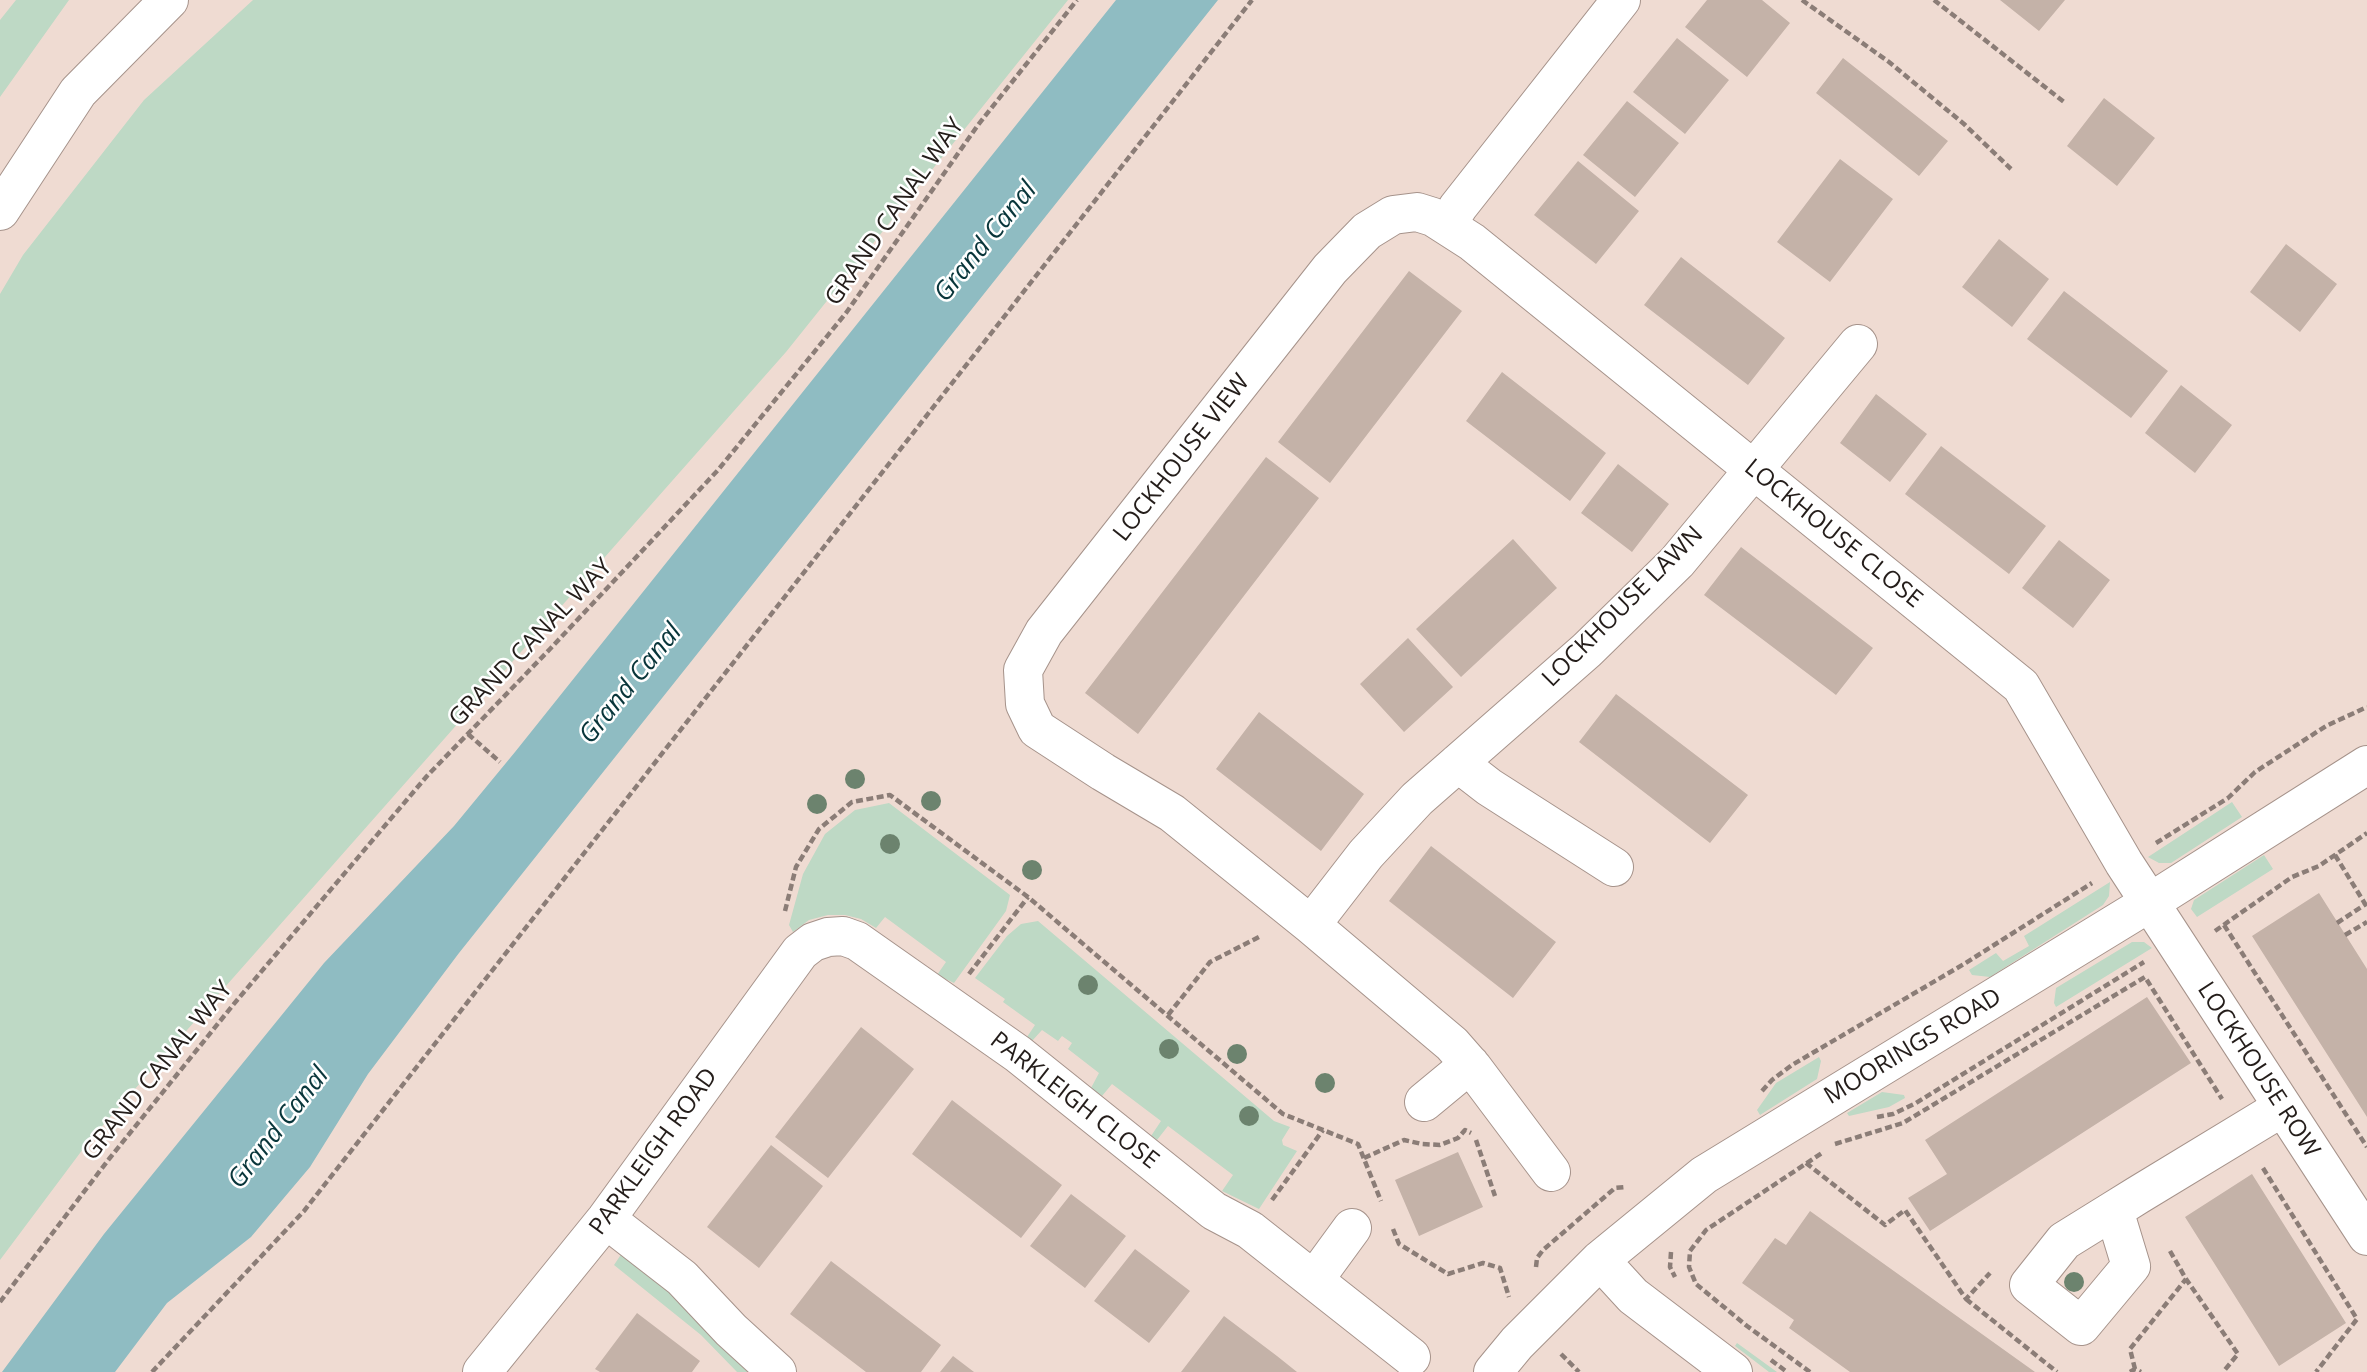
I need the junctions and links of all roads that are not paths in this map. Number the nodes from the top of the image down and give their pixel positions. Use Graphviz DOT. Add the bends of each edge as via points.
graph roads {
  1 [pos="169,0"];
  2 [pos="1621,0"];
  3 [pos="0,211"];
  4 [pos="1448,224"];
  5 [pos="1858,344"];
  6 [pos="1753,469"];
  7 [pos="1458,763"];
  8 [pos="2367,765"];
  9 [pos="1614,867"];
  10 [pos="2149,903"];
  11 [pos="1301,916"];
  12 [pos="828,937"];
  13 [pos="1470,1064"];
  14 [pos="1424,1102"];
  15 [pos="2283,1107"];
  16 [pos="1550,1172"];
  17 [pos="2126,1203"];
  18 [pos="606,1219"];
  19 [pos="1352,1228"];
  20 [pos="2367,1236"];
  21 [pos="1600,1260"];
  22 [pos="1314,1280"];
  23 [pos="1410,1357"];
  24 [pos="1750,1365"];
  25 [pos="482,1372"];
  26 [pos="778,1372"];
  27 [pos="1493,1372"];
  1 -- 3 [label="street" via="78,92"];
  2 -- 4 [label="street"];
  4 -- 6 [label="street, LOCKHOUSE CLOSE"];
  4 -- 11 [label="street, LOCKHOUSE VIEW" via="1417,212 1393,215 1367,231 1330,269 1044,632 1023,670 1025,704 1037,729 1172,813"];
  5 -- 6 [label="street, LOCKHOUSE LAWN"];
  6 -- 7 [label="street, LOCKHOUSE LAWN" via="1677,562 1587,650"];
  6 -- 10 [label="street, LOCKHOUSE CLOSE" via="2021,686"];
  7 -- 9 [label="street"];
  7 -- 11 [label="street, LOCKHOUSE LAWN"];
  8 -- 10 [label="street, MOORINGS ROAD"];
  10 -- 15 [label="street, LOCKHOUSE ROW"];
  10 -- 21 [label="street, MOORINGS ROAD" via="1704,1175"];
  11 -- 13 [label="street, LOCKHOUSE VIEW"];
  12 -- 18 [label="street, PARKLEIGH ROAD" via="800,952"];
  12 -- 22 [label="street, PARKLEIGH CLOSE" via="857,941 1018,1054 1214,1211 1250,1230"];
  13 -- 14 [label="street"];
  13 -- 16 [label="street, LOCKHOUSE VIEW"];
  15 -- 17 [label="street"];
  15 -- 20 [label="street, LOCKHOUSE ROW"];
  18 -- 25 [label="street, PARKLEIGH ROAD"];
  18 -- 26 [label="street" via="682,1278"];
  19 -- 22 [label="street"];
  21 -- 24 [label="street" via="1633,1296"];
  21 -- 27 [label="street, MOORINGS ROAD"];
  22 -- 23 [label="street, PARKLEIGH CLOSE"];
}
